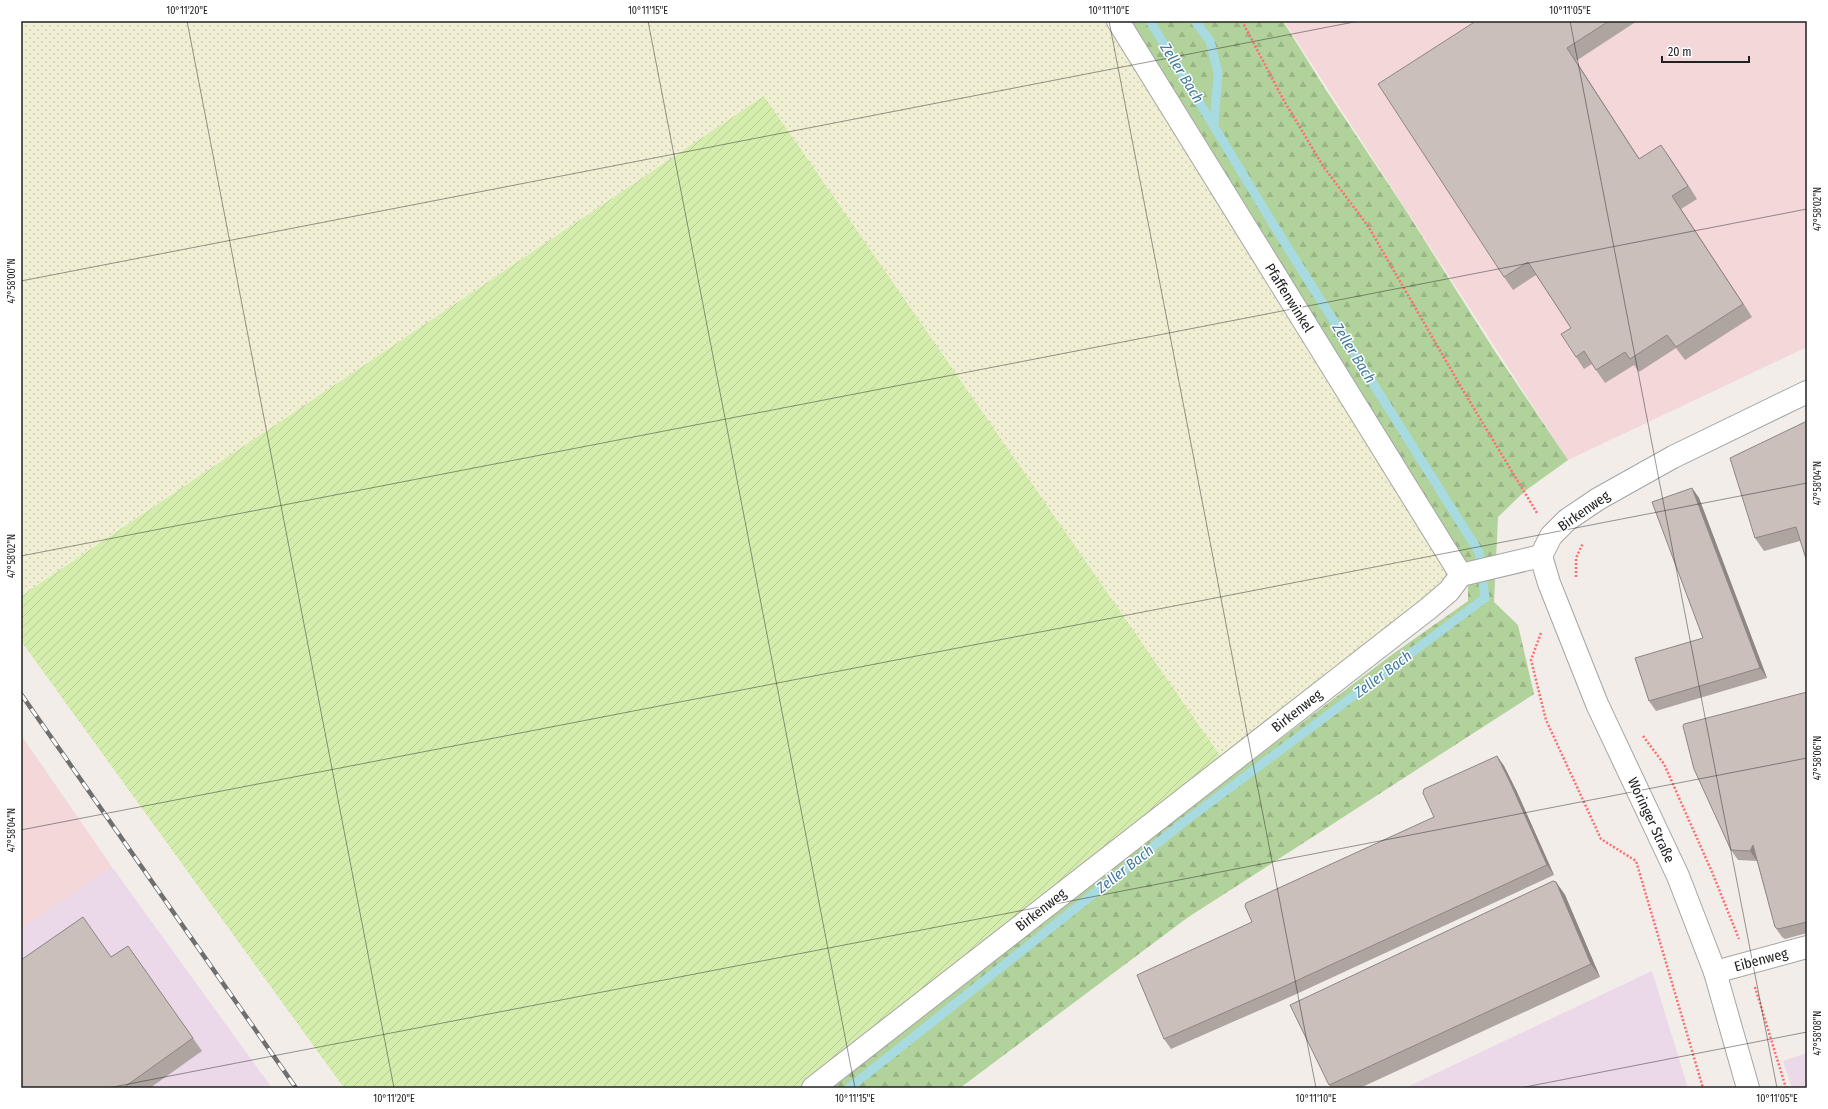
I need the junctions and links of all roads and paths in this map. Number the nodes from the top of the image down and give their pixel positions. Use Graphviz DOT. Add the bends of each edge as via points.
graph roads {
  1 [pos="1118,21"];
  2 [pos="1242,21"];
  3 [pos="1807,392"];
  4 [pos="1551,536"];
  5 [pos="1542,556"];
  6 [pos="1461,575"];
  7 [pos="1561,612"];
  8 [pos="1807,947"];
  9 [pos="1715,972"];
  10 [pos="813,1088"];
  11 [pos="1703,1088"];
  12 [pos="1748,1088"];
  1 -- 6 [label="street, Pfaffenwinkel"];
  2 -- 4 [label="path" via="1283,99 1323,166 1368,226"];
  3 -- 4 [label="street, Birkenweg" via="1673,457 1598,499 1567,520"];
  4 -- 5 [label="street, Birkenweg"];
  5 -- 6 [label="street"];
  5 -- 7 [label="street, Woringer Straße" via="1549,583"];
  6 -- 10 [label="street, Birkenweg" via="1449,591 1429,608"];
  7 -- 9 [label="street, Woringer Straße" via="1597,704 1678,876"];
  7 -- 11 [label="path" via="1544,625 1531,660 1546,720 1601,839 1636,861"];
  8 -- 9 [label="street, Eibenweg"];
  9 -- 12 [label="street, Woringer Straße"];
}
